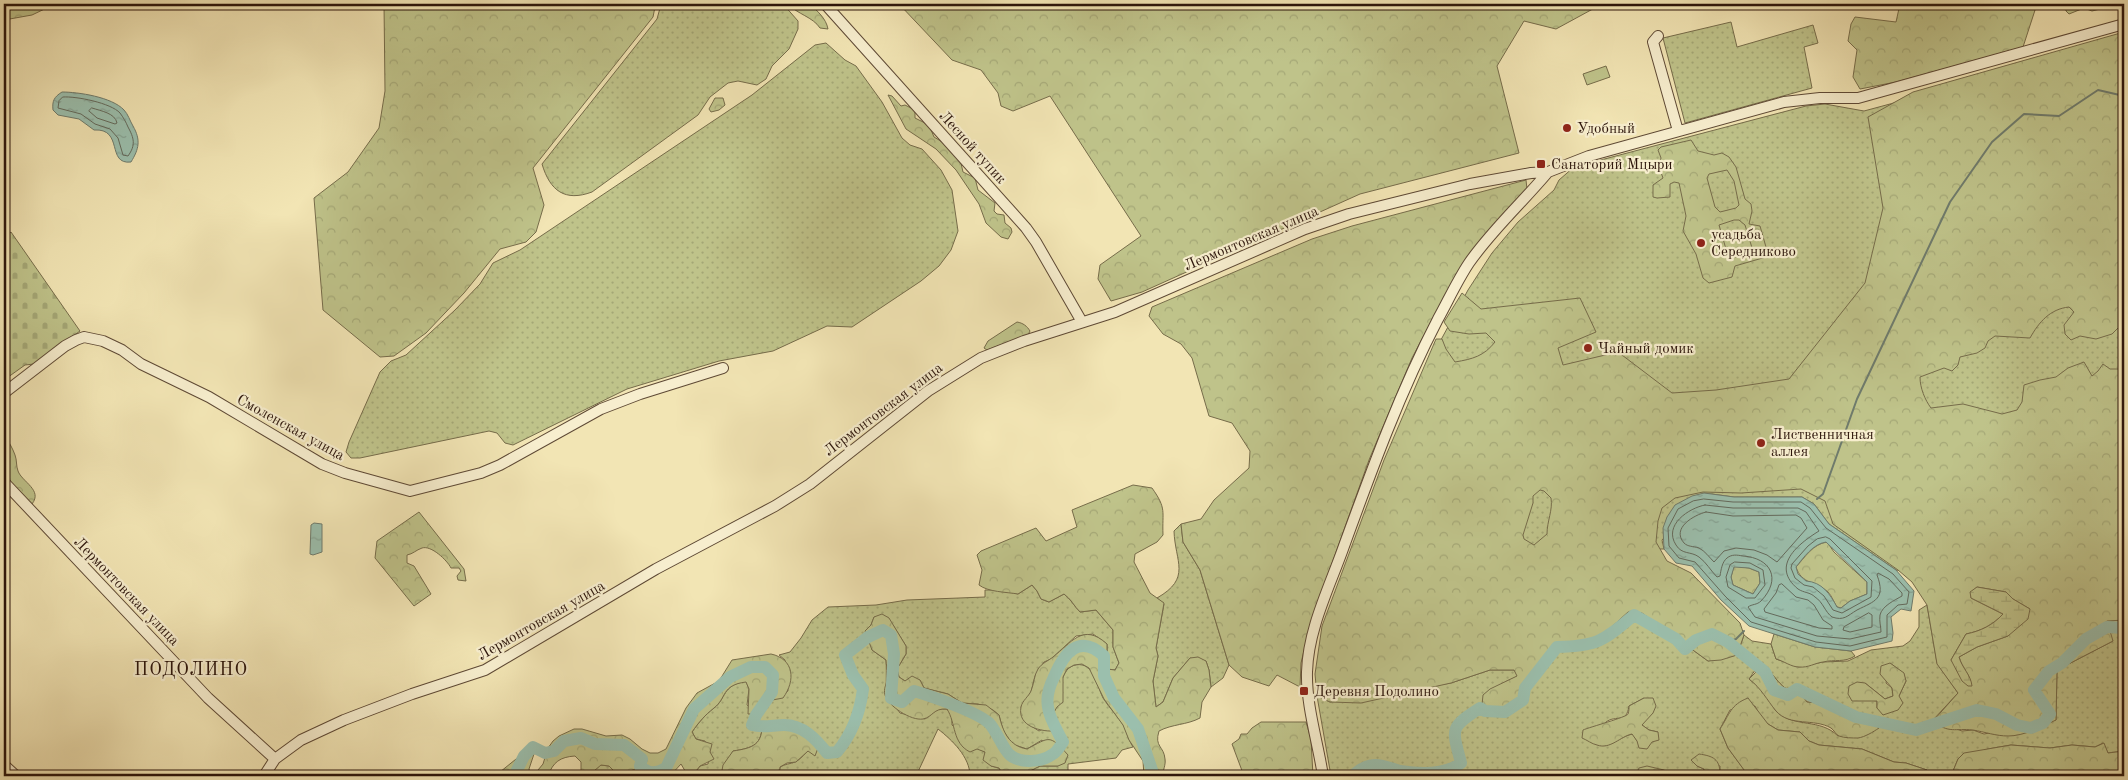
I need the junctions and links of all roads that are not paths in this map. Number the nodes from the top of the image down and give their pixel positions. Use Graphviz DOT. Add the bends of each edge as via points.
graph roads {
  1 [pos="825,4"];
  2 [pos="2124,24"];
  3 [pos="1658,36"];
  4 [pos="1678,131"];
  5 [pos="1548,172"];
  6 [pos="1082,322"];
  7 [pos="723,368"];
  8 [pos="4,393"];
  9 [pos="4,482"];
  10 [pos="275,759"];
  11 [pos="4,764"];
  12 [pos="1323,775"];
  13 [pos="16,776"];
  14 [pos="264,776"];
  1 -- 6 [label="street, Лесной тупик" via="1026,228"];
  2 -- 4 [label="street" via="1858,98 1784,102"];
  3 -- 4 [label="street" via="1653,42"];
  4 -- 5 [label="street" via="1590,156"];
  5 -- 6 [label="street, Лермонтовская улица" via="1470,184 1349,214 1305,229 1115,312"];
  5 -- 12 [label="street" via="1494,231 1459,280 1419,356 1360,503 1316,622 1309,651 1308,690"];
  6 -- 10 [label="street, Лермонтовская улица" via="980,358 928,391 793,496 656,569 484,670 337,723 301,740"];
  7 -- 8 [label="street, Смоленская улица" via="601,410 487,470 410,490 322,464 209,397 93,338 76,340 65,346"];
  9 -- 10 [label="street, Лермонтовская улица" via="202,692"];
  10 -- 14 [label="street, Лермонтовская улица"];
  11 -- 13 [label="street"];
}
